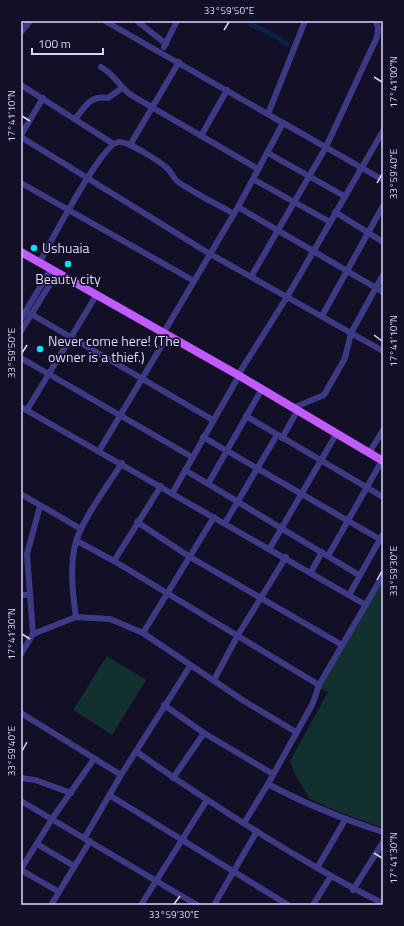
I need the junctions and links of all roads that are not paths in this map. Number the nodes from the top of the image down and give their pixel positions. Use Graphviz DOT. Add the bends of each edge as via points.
graph roads {
  1 [pos="30,21"];
  2 [pos="105,21"];
  3 [pos="137,21"];
  4 [pos="176,21"];
  5 [pos="305,21"];
  6 [pos="376,21"];
  7 [pos="22,27"];
  8 [pos="166,44"];
  9 [pos="161,53"];
  10 [pos="179,62"];
  11 [pos="101,67"];
  12 [pos="21,85"];
  13 [pos="122,88"];
  14 [pos="227,90"];
  15 [pos="43,98"];
  16 [pos="152,108"];
  17 [pos="268,114"];
  18 [pos="75,119"];
  19 [pos="283,123"];
  20 [pos="383,131"];
  21 [pos="21,136"];
  22 [pos="201,136"];
  23 [pos="112,143"];
  24 [pos="130,145"];
  25 [pos="326,147"];
  26 [pos="268,153"];
  27 [pos="361,167"];
  28 [pos="258,169"];
  29 [pos="310,177"];
  30 [pos="87,178"];
  31 [pos="253,179"];
  32 [pos="383,180"];
  33 [pos="21,183"];
  34 [pos="344,196"];
  35 [pos="295,202"];
  36 [pos="383,206"];
  37 [pos="238,207"];
  38 [pos="69,211"];
  39 [pos="335,212"];
  40 [pos="234,214"];
  41 [pos="330,222"];
  42 [pos="279,230"];
  43 [pos="368,233"];
  44 [pos="383,242"];
  45 [pos="21,252"];
  46 [pos="312,252"];
  47 [pos="210,254"];
  48 [pos="21,257"];
  49 [pos="39,263"];
  50 [pos="347,270"];
  51 [pos="53,273"];
  52 [pos="383,275"];
  53 [pos="251,277"];
  54 [pos="194,281"];
  55 [pos="376,288"];
  56 [pos="383,292"];
  57 [pos="287,297"];
  58 [pos="94,299"];
  59 [pos="31,314"];
  60 [pos="322,316"];
  61 [pos="21,319"];
  62 [pos="21,331"];
  63 [pos="351,333"];
  64 [pos="163,336"];
  65 [pos="71,337"];
  66 [pos="383,351"];
  67 [pos="21,358"];
  68 [pos="49,374"];
  69 [pos="237,378"];
  70 [pos="143,379"];
  71 [pos="259,394"];
  72 [pos="24,408"];
  73 [pos="294,412"];
  74 [pos="120,415"];
  75 [pos="246,416"];
  76 [pos="213,420"];
  77 [pos="383,430"];
  78 [pos="279,436"];
  79 [pos="203,437"];
  80 [pos="334,438"];
  81 [pos="226,450"];
  82 [pos="100,451"];
  83 [pos="369,453"];
  84 [pos="192,457"];
  85 [pos="321,461"];
  86 [pos="122,463"];
  87 [pos="382,464"];
  88 [pos="257,469"];
  89 [pos="185,470"];
  90 [pos="208,484"];
  91 [pos="161,486"];
  92 [pos="367,488"];
  93 [pos="173,492"];
  94 [pos="21,494"];
  95 [pos="302,494"];
  96 [pos="383,497"];
  97 [pos="238,502"];
  98 [pos="40,506"];
  99 [pos="214,517"];
  100 [pos="348,521"];
  101 [pos="137,522"];
  102 [pos="225,523"];
  103 [pos="281,528"];
  104 [pos="81,529"];
  105 [pos="382,538"];
  106 [pos="77,541"];
  107 [pos="270,548"];
  108 [pos="21,550"];
  109 [pos="27,554"];
  110 [pos="325,554"];
  111 [pos="190,557"];
  112 [pos="286,557"];
  113 [pos="114,561"];
  114 [pos="311,572"];
  115 [pos="383,574"];
  116 [pos="359,575"];
  117 [pos="168,594"];
  118 [pos="21,595"];
  119 [pos="30,595"];
  120 [pos="349,595"];
  121 [pos="261,598"];
  122 [pos="366,605"];
  123 [pos="76,617"];
  124 [pos="143,633"];
  125 [pos="32,634"];
  126 [pos="238,636"];
  127 [pos="342,645"];
  128 [pos="21,654"];
  129 [pos="190,666"];
  130 [pos="214,680"];
  131 [pos="319,685"];
  132 [pos="164,705"];
  133 [pos="21,713"];
  134 [pos="204,732"];
  135 [pos="296,732"];
  136 [pos="137,752"];
  137 [pos="94,759"];
  138 [pos="273,774"];
  139 [pos="121,776"];
  140 [pos="21,778"];
  141 [pos="173,778"];
  142 [pos="268,784"];
  143 [pos="71,793"];
  144 [pos="109,795"];
  145 [pos="207,800"];
  146 [pos="21,801"];
  147 [pos="52,819"];
  148 [pos="345,820"];
  149 [pos="244,823"];
  150 [pos="257,832"];
  151 [pos="383,832"];
  152 [pos="87,839"];
  153 [pos="183,840"];
  154 [pos="383,842"];
  155 [pos="37,844"];
  156 [pos="74,866"];
  157 [pos="317,868"];
  158 [pos="21,869"];
  159 [pos="234,872"];
  160 [pos="331,876"];
  161 [pos="156,880"];
  162 [pos="354,890"];
  163 [pos="59,892"];
  164 [pos="383,903"];
  165 [pos="51,905"];
  166 [pos="141,905"];
  167 [pos="197,905"];
  168 [pos="214,905"];
  169 [pos="288,905"];
  170 [pos="313,905"];
  1 -- 7 [label="street"];
  2 -- 9 [label="street"];
  3 -- 8 [label="street"];
  4 -- 8 [label="street"];
  5 -- 17 [label="street"];
  6 -- 25 [label="street" via="377,37"];
  8 -- 9 [label="street"];
  9 -- 10 [label="street"];
  10 -- 14 [label="street"];
  10 -- 16 [label="street"];
  11 -- 13 [label="street" via="115,76"];
  12 -- 15 [label="street"];
  13 -- 16 [label="street"];
  13 -- 18 [label="street" via="108,98 96,97"];
  14 -- 17 [label="street"];
  14 -- 22 [label="street"];
  15 -- 18 [label="street"];
  15 -- 21 [label="street"];
  16 -- 22 [label="street"];
  16 -- 24 [label="street"];
  17 -- 19 [label="street"];
  18 -- 23 [label="street"];
  19 -- 25 [label="street"];
  19 -- 26 [label="street"];
  20 -- 27 [label="street"];
  21 -- 30 [label="street"];
  22 -- 28 [label="street"];
  23 -- 24 [label="street"];
  23 -- 30 [label="street"];
  24 -- 40 [label="street" via="166,166 174,179 189,189"];
  25 -- 27 [label="street"];
  25 -- 29 [label="street"];
  26 -- 28 [label="street"];
  26 -- 29 [label="street"];
  27 -- 32 [label="street"];
  27 -- 34 [label="street"];
  28 -- 31 [label="street"];
  29 -- 34 [label="street"];
  29 -- 35 [label="street"];
  30 -- 38 [label="street"];
  30 -- 47 [label="street"];
  31 -- 35 [label="street"];
  31 -- 37 [label="street"];
  33 -- 38 [label="street"];
  34 -- 39 [label="street"];
  35 -- 41 [label="street"];
  35 -- 42 [label="street"];
  36 -- 43 [label="street"];
  37 -- 40 [label="street"];
  37 -- 42 [label="street"];
  38 -- 49 [label="street"];
  38 -- 54 [label="street"];
  39 -- 41 [label="street"];
  39 -- 43 [label="street"];
  40 -- 47 [label="street"];
  41 -- 46 [label="street"];
  42 -- 46 [label="street"];
  42 -- 53 [label="street"];
  43 -- 44 [label="street"];
  43 -- 50 [label="street"];
  45 -- 49 [label="main road"];
  46 -- 50 [label="street"];
  46 -- 57 [label="street"];
  47 -- 53 [label="street"];
  47 -- 54 [label="street"];
  48 -- 51 [label="main road"];
  49 -- 51 [label="main road"];
  50 -- 55 [label="street"];
  50 -- 60 [label="street"];
  51 -- 58 [label="main road"];
  51 -- 59 [label="street"];
  51 -- 61 [label="street"];
  51 -- 64 [label="main road"];
  52 -- 55 [label="street"];
  53 -- 57 [label="street"];
  54 -- 64 [label="street"];
  55 -- 56 [label="street"];
  55 -- 63 [label="street"];
  57 -- 60 [label="street"];
  57 -- 69 [label="street"];
  58 -- 64 [label="main road"];
  58 -- 65 [label="street"];
  59 -- 62 [label="street"];
  59 -- 65 [label="street"];
  60 -- 63 [label="street"];
  63 -- 66 [label="street"];
  63 -- 73 [label="street" via="345,358 324,395"];
  64 -- 69 [label="main road"];
  64 -- 70 [label="street"];
  65 -- 68 [label="street"];
  65 -- 70 [label="street"];
  67 -- 68 [label="street"];
  68 -- 72 [label="street"];
  68 -- 74 [label="street"];
  69 -- 71 [label="main road"];
  69 -- 73 [label="main road"];
  69 -- 76 [label="street"];
  70 -- 74 [label="street"];
  70 -- 76 [label="street"];
  71 -- 73 [label="main road"];
  71 -- 75 [label="street"];
  72 -- 82 [label="street"];
  73 -- 78 [label="street"];
  73 -- 80 [label="main road"];
  73 -- 83 [label="main road"];
  74 -- 82 [label="street"];
  74 -- 84 [label="street"];
  75 -- 78 [label="street"];
  75 -- 81 [label="street"];
  76 -- 79 [label="street"];
  77 -- 83 [label="street"];
  78 -- 85 [label="street"];
  78 -- 88 [label="street"];
  79 -- 81 [label="street"];
  79 -- 84 [label="street"];
  80 -- 85 [label="street"];
  80 -- 87 [label="main road"];
  81 -- 88 [label="street"];
  81 -- 90 [label="street"];
  82 -- 86 [label="street"];
  83 -- 87 [label="main road"];
  84 -- 89 [label="street"];
  85 -- 92 [label="street"];
  85 -- 95 [label="street"];
  86 -- 91 [label="street"];
  86 -- 104 [label="street"];
  87 -- 92 [label="street"];
  88 -- 95 [label="street"];
  88 -- 97 [label="street"];
  89 -- 90 [label="street"];
  89 -- 93 [label="street"];
  90 -- 97 [label="street"];
  91 -- 93 [label="street"];
  91 -- 101 [label="street"];
  92 -- 96 [label="street"];
  92 -- 100 [label="street"];
  93 -- 99 [label="street"];
  94 -- 98 [label="street"];
  95 -- 100 [label="street"];
  95 -- 103 [label="street"];
  97 -- 102 [label="street"];
  97 -- 103 [label="street"];
  98 -- 104 [label="street"];
  98 -- 109 [label="street"];
  99 -- 102 [label="street"];
  99 -- 111 [label="street"];
  100 -- 105 [label="street"];
  100 -- 110 [label="street"];
  101 -- 111 [label="street"];
  101 -- 113 [label="street"];
  102 -- 107 [label="street"];
  103 -- 107 [label="street"];
  103 -- 110 [label="street"];
  104 -- 106 [label="street"];
  105 -- 116 [label="street"];
  106 -- 113 [label="street"];
  106 -- 123 [label="street" via="72,589"];
  107 -- 112 [label="street"];
  108 -- 109 [label="street"];
  109 -- 119 [label="street"];
  110 -- 114 [label="street"];
  110 -- 116 [label="street"];
  111 -- 117 [label="street"];
  111 -- 121 [label="street"];
  112 -- 114 [label="street"];
  112 -- 121 [label="street"];
  113 -- 117 [label="street"];
  114 -- 120 [label="street"];
  115 -- 122 [label="street"];
  116 -- 120 [label="street"];
  117 -- 124 [label="street"];
  117 -- 126 [label="street"];
  118 -- 119 [label="street"];
  119 -- 125 [label="street"];
  120 -- 122 [label="street"];
  121 -- 126 [label="street"];
  121 -- 127 [label="street"];
  122 -- 127 [label="street"];
  123 -- 124 [label="street" via="110,619"];
  123 -- 125 [label="street"];
  124 -- 129 [label="street"];
  125 -- 128 [label="street"];
  126 -- 130 [label="street"];
  126 -- 131 [label="street"];
  127 -- 131 [label="street"];
  129 -- 130 [label="street"];
  129 -- 132 [label="street"];
  130 -- 135 [label="street"];
  131 -- 135 [label="street" via="313,703"];
  132 -- 134 [label="street"];
  132 -- 136 [label="street"];
  133 -- 137 [label="street"];
  134 -- 138 [label="street"];
  134 -- 141 [label="street"];
  135 -- 138 [label="street"];
  136 -- 139 [label="street"];
  136 -- 141 [label="street"];
  137 -- 139 [label="street"];
  137 -- 143 [label="street"];
  138 -- 142 [label="street"];
  139 -- 144 [label="street"];
  140 -- 143 [label="street" via="35,780"];
  141 -- 145 [label="street"];
  142 -- 148 [label="street" via="305,804"];
  142 -- 149 [label="street"];
  143 -- 147 [label="street"];
  144 -- 152 [label="street"];
  144 -- 153 [label="street"];
  145 -- 149 [label="street"];
  145 -- 153 [label="street"];
  146 -- 147 [label="street"];
  147 -- 152 [label="street"];
  147 -- 155 [label="street"];
  148 -- 151 [label="street"];
  148 -- 157 [label="street"];
  149 -- 150 [label="street"];
  150 -- 157 [label="street"];
  150 -- 159 [label="street"];
  152 -- 156 [label="street"];
  152 -- 161 [label="street"];
  153 -- 159 [label="street"];
  153 -- 161 [label="street"];
  154 -- 162 [label="street"];
  155 -- 156 [label="street"];
  155 -- 158 [label="street"];
  156 -- 163 [label="street"];
  157 -- 160 [label="street"];
  158 -- 163 [label="street"];
  159 -- 168 [label="street"];
  159 -- 169 [label="street"];
  160 -- 162 [label="street"];
  160 -- 170 [label="street"];
  161 -- 166 [label="street"];
  161 -- 167 [label="street"];
  162 -- 164 [label="street"];
  163 -- 165 [label="street"];
}
